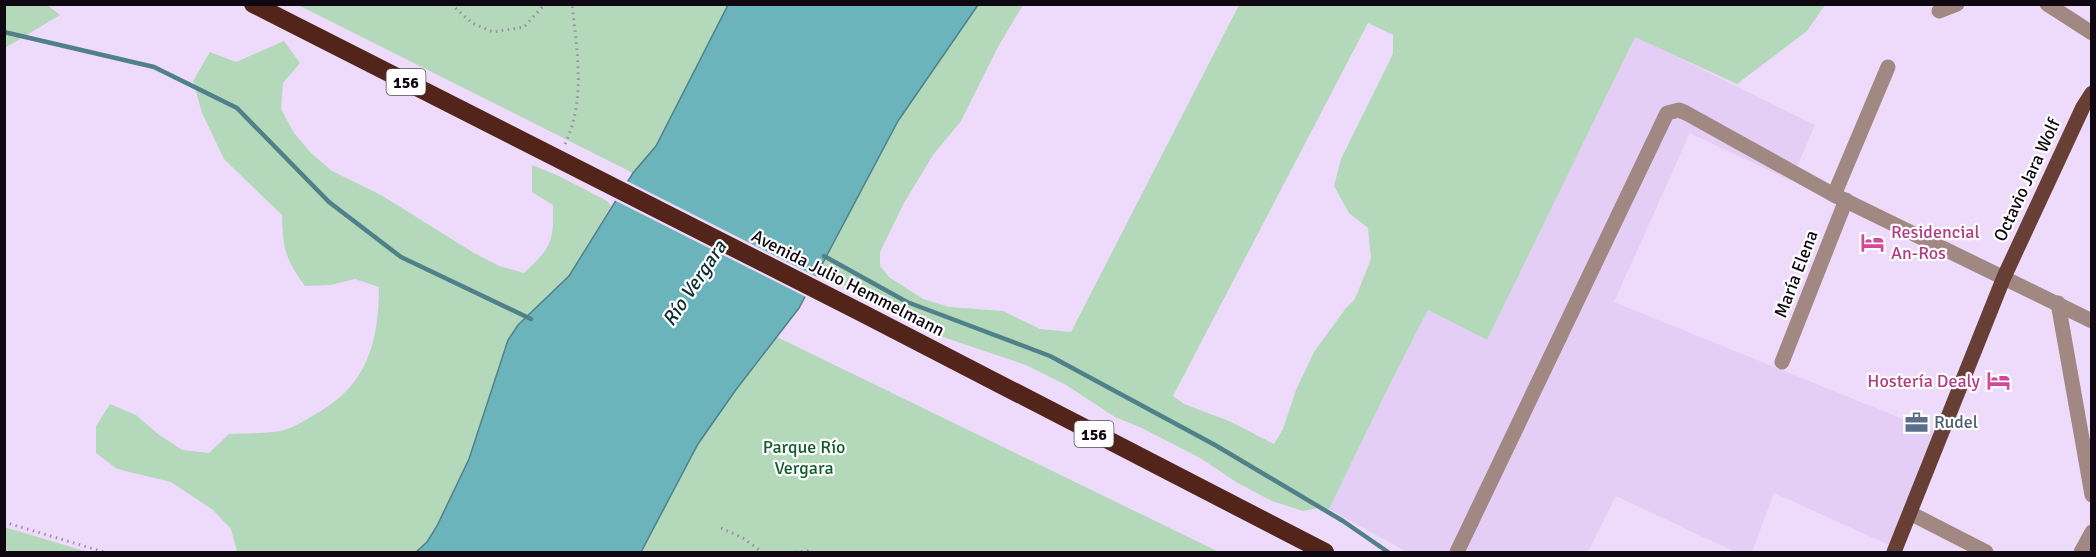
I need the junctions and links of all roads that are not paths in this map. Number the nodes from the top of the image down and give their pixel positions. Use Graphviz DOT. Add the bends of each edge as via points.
graph roads {
  1 [pos="254,4"];
  2 [pos="1957,4"];
  3 [pos="2047,4"];
  4 [pos="1939,10"];
  5 [pos="2091,33"];
  6 [pos="1888,67"];
  7 [pos="2091,93"];
  8 [pos="1840,198"];
  9 [pos="2004,278"];
  10 [pos="2058,303"];
  11 [pos="2091,321"];
  12 [pos="1782,362"];
  13 [pos="2091,495"];
  14 [pos="1910,513"];
  15 [pos="2091,532"];
  16 [pos="1325,552"];
  17 [pos="1457,552"];
  18 [pos="1894,552"];
  19 [pos="1986,552"];
  20 [pos="2081,552"];
  1 -- 16 [label="highway, Avenida Julio Hemmelmann / 156"];
  2 -- 4 [label="street"];
  3 -- 5 [label="street"];
  6 -- 8 [label="street, María Elena"];
  7 -- 9 [label="main road, Octavio Jara Wolf"];
  8 -- 9 [label="street"];
  8 -- 12 [label="street, María Elena"];
  8 -- 17 [label="street" via="1686,113 1666,113"];
  9 -- 10 [label="street"];
  9 -- 14 [label="main road, Octavio Jara Wolf"];
  10 -- 11 [label="street"];
  10 -- 13 [label="street"];
  14 -- 18 [label="main road, Octavio Jara Wolf"];
  14 -- 19 [label="street"];
  15 -- 20 [label="street"];
}
